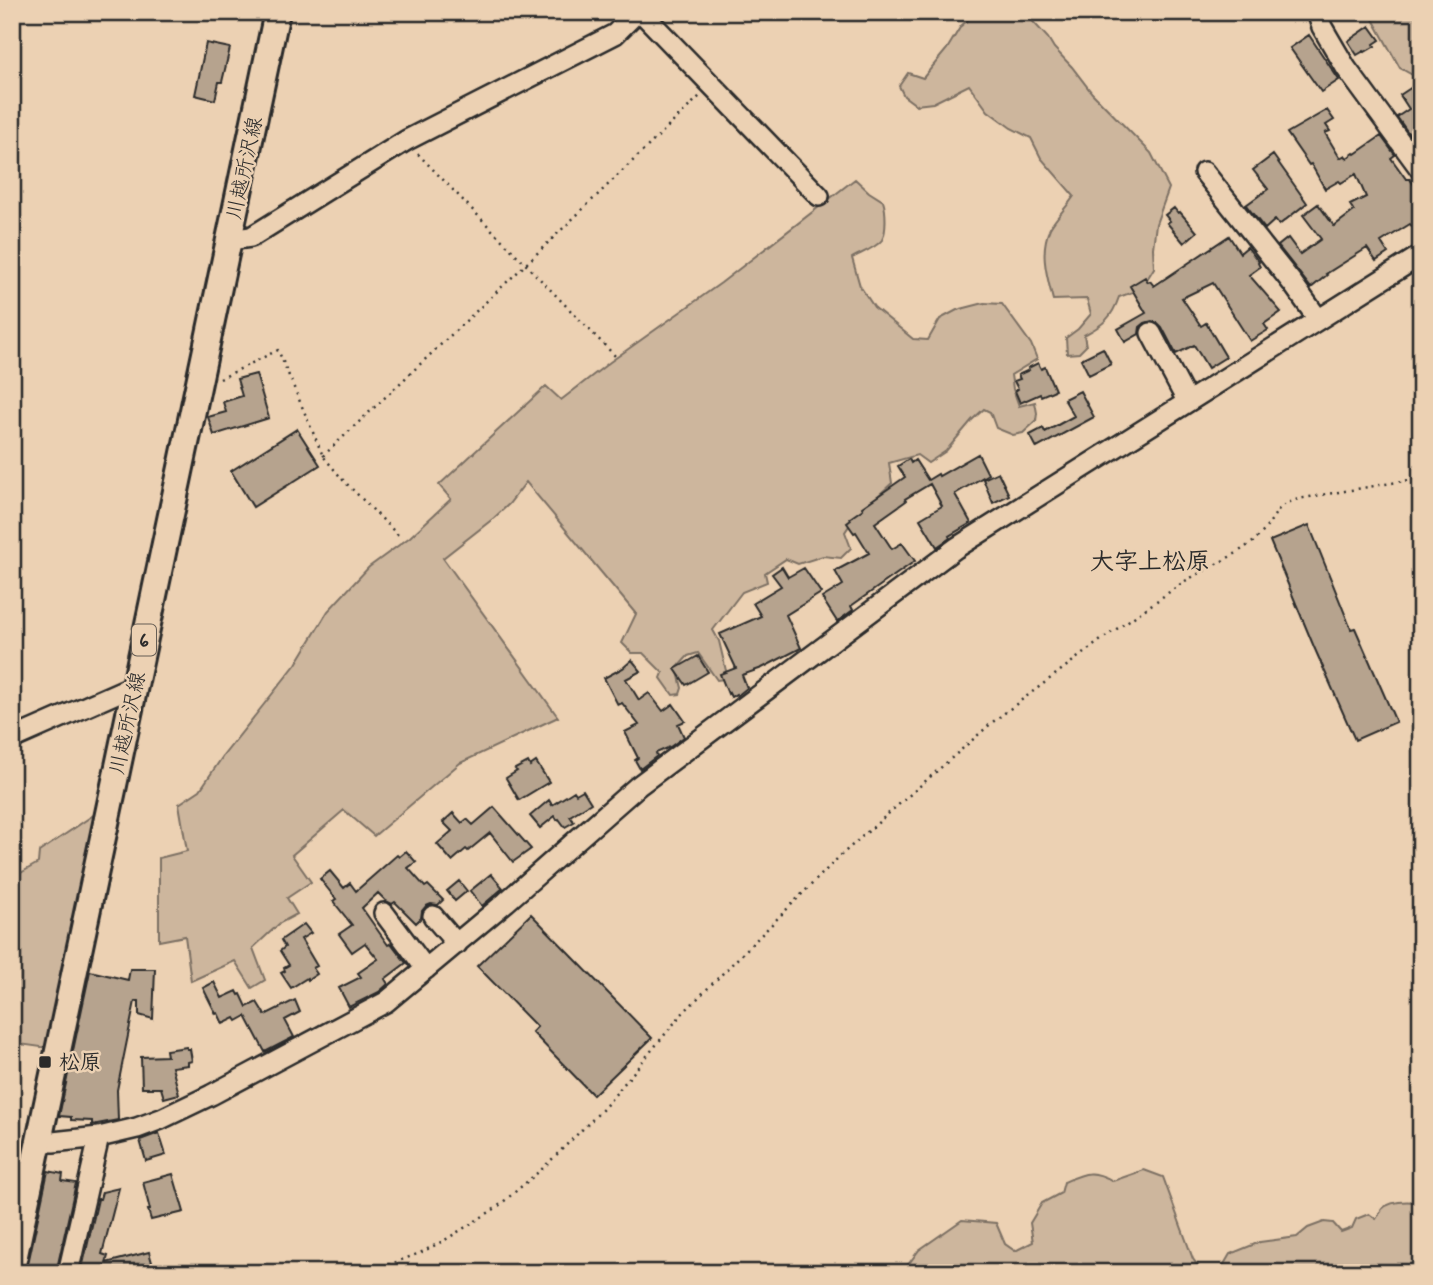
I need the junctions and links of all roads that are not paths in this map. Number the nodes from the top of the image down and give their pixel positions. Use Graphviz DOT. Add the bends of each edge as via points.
graph roads {
  1 [pos="277,12"];
  2 [pos="639,12"];
  3 [pos="1317,12"];
  4 [pos="1421,170"];
  5 [pos="1204,172"];
  6 [pos="819,196"];
  7 [pos="229,240"];
  8 [pos="1421,255"];
  9 [pos="1318,319"];
  10 [pos="1151,333"];
  11 [pos="1187,401"];
  12 [pos="135,685"];
  13 [pos="14,738"];
  14 [pos="12,757"];
  15 [pos="384,913"];
  16 [pos="433,915"];
  17 [pos="457,944"];
  18 [pos="426,970"];
  19 [pos="99,1137"];
  20 [pos="39,1141"];
  21 [pos="13,1263"];
  22 [pos="68,1273"];
  1 -- 7 [label="main road, 川越所沢線 / 6"];
  2 -- 6 [label="street"];
  2 -- 7 [label="street" via="615,34 407,140 251,237"];
  3 -- 4 [label="street" via="1346,68"];
  5 -- 9 [label="street"];
  7 -- 12 [label="main road, 川越所沢線 / 6"];
  8 -- 9 [label="street"];
  9 -- 11 [label="street"];
  10 -- 11 [label="street"];
  11 -- 17 [label="street" via="956,548 638,786"];
  12 -- 13 [label="street"];
  12 -- 20 [label="main road, 川越所沢線 / 6"];
  13 -- 14 [label="street"];
  15 -- 18 [label="street"];
  16 -- 17 [label="street"];
  17 -- 18 [label="street"];
  18 -- 19 [label="street" via="386,1002 211,1094 161,1119"];
  19 -- 20 [label="street"];
  19 -- 22 [label="street"];
  20 -- 21 [label="main road, 川越所沢線 / 6"];
}
